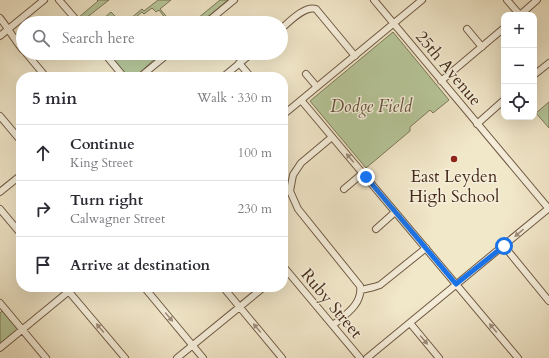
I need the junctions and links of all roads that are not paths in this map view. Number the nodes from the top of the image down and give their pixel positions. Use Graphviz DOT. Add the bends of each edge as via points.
graph roads {
  1 [pos="44,0"];
  2 [pos="59,0"];
  3 [pos="234,0"];
  4 [pos="374,0"];
  5 [pos="422,0"];
  6 [pos="507,0"];
  7 [pos="537,0"];
  8 [pos="517,12"];
  9 [pos="523,12"];
  10 [pos="25,16"];
  11 [pos="73,16"];
  12 [pos="215,16"];
  13 [pos="0,18"];
  14 [pos="16,23"];
  15 [pos="288,23"];
  16 [pos="394,24"];
  17 [pos="467,29"];
  18 [pos="8,30"];
  19 [pos="501,31"];
  20 [pos="0,36"];
  21 [pos="16,41"];
  22 [pos="482,47"];
  23 [pos="355,56"];
  24 [pos="32,60"];
  25 [pos="110,60"];
  26 [pos="161,60"];
  27 [pos="244,60"];
  28 [pos="549,62"];
  29 [pos="239,64"];
  30 [pos="42,72"];
  31 [pos="120,72"];
  32 [pos="146,72"];
  33 [pos="229,72"];
  34 [pos="246,72"];
  35 [pos="537,72"];
  36 [pos="306,74"];
  37 [pos="441,81"];
  38 [pos="317,87"];
  39 [pos="301,100"];
  40 [pos="501,103"];
  41 [pos="288,111"];
  42 [pos="0,116"];
  43 [pos="477,124"];
  44 [pos="16,135"];
  45 [pos="332,137"];
  46 [pos="362,174"];
  47 [pos="16,179"];
  48 [pos="344,189"];
  49 [pos="290,191"];
  50 [pos="0,192"];
  51 [pos="549,208"];
  52 [pos="0,210"];
  53 [pos="395,212"];
  54 [pos="16,228"];
  55 [pos="376,229"];
  56 [pos="504,246"];
  57 [pos="426,248"];
  58 [pos="288,274"];
  59 [pos="456,284"];
  60 [pos="361,290"];
  61 [pos="65,292"];
  62 [pos="72,292"];
  63 [pos="148,292"];
  64 [pos="227,292"];
  65 [pos="258,292"];
  66 [pos="549,300"];
  67 [pos="0,303"];
  68 [pos="239,307"];
  69 [pos="410,323"];
  70 [pos="333,325"];
  71 [pos="22,330"];
  72 [pos="193,345"];
  73 [pos="0,348"];
  74 [pos="46,358"];
  75 [pos="125,358"];
  76 [pos="177,358"];
  77 [pos="204,358"];
  78 [pos="282,358"];
  79 [pos="360,358"];
  80 [pos="367,358"];
  81 [pos="439,358"];
  82 [pos="518,358"];
  1 -- 10 [label="street"];
  2 -- 11 [label="street"];
  3 -- 12 [label="street"];
  4 -- 16 [label="street, 25th Avenue"];
  5 -- 16 [label="street"];
  6 -- 8 [label="street"];
  7 -- 9 [label="street"];
  13 -- 18 [label="street"];
  14 -- 18 [label="street"];
  15 -- 23 [label="street" via="305,10 316,9"];
  16 -- 23 [label="street"];
  16 -- 37 [label="street, 25th Avenue"];
  17 -- 22 [label="street"];
  18 -- 20 [label="street"];
  18 -- 21 [label="street"];
  19 -- 22 [label="street"];
  22 -- 37 [label="street"];
  23 -- 38 [label="street"];
  24 -- 30 [label="street"];
  25 -- 31 [label="street"];
  26 -- 32 [label="street"];
  27 -- 29 [label="street"];
  28 -- 35 [label="street"];
  29 -- 33 [label="street"];
  29 -- 34 [label="street"];
  36 -- 38 [label="street"];
  37 -- 43 [label="street, 25th Avenue"];
  38 -- 39 [label="street"];
  39 -- 41 [label="street"];
  39 -- 45 [label="street"];
  40 -- 43 [label="street"];
  42 -- 44 [label="street"];
  43 -- 51 [label="street, 25th Avenue"];
  46 -- 45 [label="street, one-way"];
  45 -- 49 [label="street" via="301,164 293,175"];
  46 -- 48 [label="street"];
  46 -- 53 [label="street"];
  47 -- 50 [label="street"];
  49 -- 60 [label="street" via="298,209"];
  51 -- 56 [label="street, one-way"];
  52 -- 54 [label="street"];
  53 -- 55 [label="street"];
  53 -- 57 [label="street"];
  56 -- 59 [label="street"];
  56 -- 66 [label="street"];
  57 -- 59 [label="street"];
  57 -- 60 [label="street" via="380,284"];
  58 -- 70 [label="street, Ruby Street"];
  59 -- 69 [label="street"];
  82 -- 59 [label="street, one-way"];
  60 -- 70 [label="street" via="355,306"];
  61 -- 71 [label="street"];
  75 -- 62 [label="street, one-way"];
  63 -- 72 [label="street, one-way"];
  64 -- 68 [label="street"];
  65 -- 68 [label="street"];
  67 -- 71 [label="street"];
  68 -- 72 [label="street"];
  78 -- 68 [label="street, one-way"];
  69 -- 80 [label="street"];
  69 -- 81 [label="street, one-way"];
  70 -- 79 [label="street, Ruby Street"];
  71 -- 73 [label="street"];
  71 -- 74 [label="street"];
  72 -- 76 [label="street"];
  72 -- 77 [label="street"];
}
